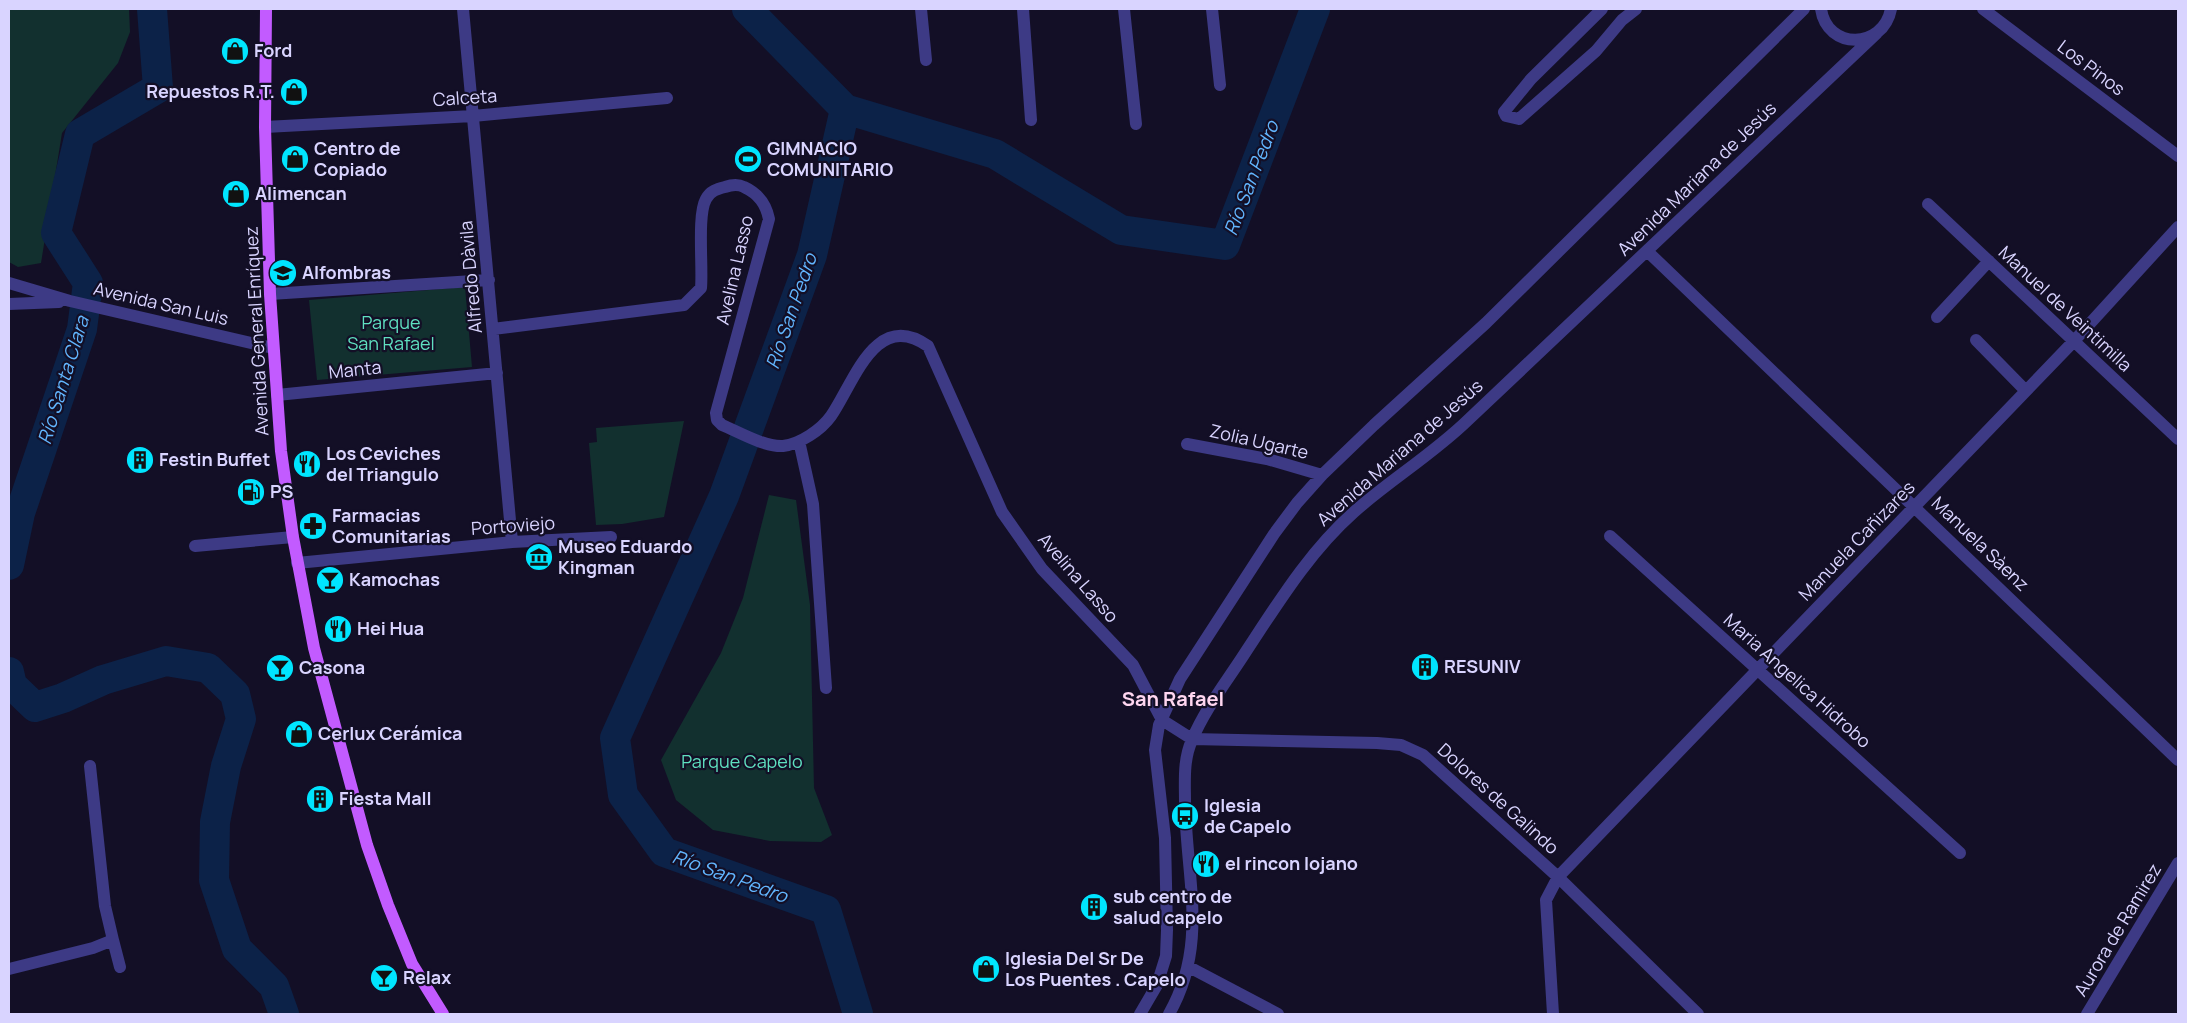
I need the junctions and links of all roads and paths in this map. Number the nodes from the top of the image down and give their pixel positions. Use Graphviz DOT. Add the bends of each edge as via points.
graph roads {
  1 [pos="266,9"];
  2 [pos="463,9"];
  3 [pos="921,9"];
  4 [pos="1023,9"];
  5 [pos="1124,9"];
  6 [pos="1212,9"];
  7 [pos="1602,9"];
  8 [pos="1636,9"];
  9 [pos="1804,9"];
  10 [pos="1821,9"];
  11 [pos="1891,9"];
  12 [pos="1901,9"];
  13 [pos="1983,9"];
  14 [pos="1880,31"];
  15 [pos="926,60"];
  16 [pos="1220,85"];
  17 [pos="667,98"];
  18 [pos="473,116"];
  19 [pos="1031,120"];
  20 [pos="1136,124"];
  21 [pos="265,127"];
  22 [pos="2177,153"];
  23 [pos="1928,204"];
  24 [pos="2178,228"];
  25 [pos="1647,250"];
  26 [pos="1989,262"];
  27 [pos="489,280"];
  28 [pos="9,283"];
  29 [pos="270,294"];
  30 [pos="72,301"];
  31 [pos="9,304"];
  32 [pos="1937,317"];
  33 [pos="493,329"];
  34 [pos="1976,340"];
  35 [pos="2074,341"];
  36 [pos="273,348"];
  37 [pos="497,373"];
  38 [pos="2026,391"];
  39 [pos="277,395"];
  40 [pos="2178,439"];
  41 [pos="799,441"];
  42 [pos="1187,444"];
  43 [pos="1322,475"];
  44 [pos="1916,506"];
  45 [pos="1610,536"];
  46 [pos="293,537"];
  47 [pos="611,537"];
  48 [pos="512,542"];
  49 [pos="195,546"];
  50 [pos="297,563"];
  51 [pos="1758,669"];
  52 [pos="826,688"];
  53 [pos="1162,720"];
  54 [pos="1192,739"];
  55 [pos="2178,760"];
  56 [pos="90,766"];
  57 [pos="1960,853"];
  58 [pos="2178,863"];
  59 [pos="1558,877"];
  60 [pos="113,940"];
  61 [pos="120,967"];
  62 [pos="1189,967"];
  63 [pos="9,969"];
  64 [pos="443,1014"];
  65 [pos="1140,1014"];
  66 [pos="1169,1014"];
  67 [pos="1278,1014"];
  68 [pos="1553,1014"];
  69 [pos="1698,1014"];
  70 [pos="2088,1014"];
  1 -- 21 [label="main road, Avenida General Enríquez"];
  2 -- 18 [label="street, Alfredo Dàvila"];
  3 -- 15 [label="street"];
  4 -- 19 [label="street"];
  5 -- 20 [label="street"];
  6 -- 16 [label="street"];
  7 -- 8 [label="street" via="1531,78 1507,106 1506,116 1519,120 1596,51 1622,20"];
  9 -- 43 [label="street, Avenida Mariana de Jesús" via="1486,324"];
  10 -- 14 [label="street" via="1828,27 1850,40 1864,40"];
  11 -- 14 [label="street"];
  12 -- 14 [label="street, Avenida Mariana de Jesús"];
  13 -- 22 [label="street, Los Pinos"];
  14 -- 25 [label="street, Avenida Mariana de Jesús"];
  17 -- 18 [label="street, Calceta"];
  18 -- 21 [label="street, Calceta"];
  18 -- 27 [label="street, Alfredo Dàvila"];
  21 -- 29 [label="main road, Avenida General Enríquez"];
  23 -- 26 [label="street, Manuel de Veintimilla"];
  24 -- 35 [label="street, Manuela Cañizares"];
  25 -- 44 [label="street, Manuela Sàenz"];
  25 -- 54 [label="street, Avenida Mariana de Jesús" via="1462,426 1337,527 1287,590 1214,699"];
  26 -- 32 [label="street"];
  26 -- 35 [label="street, Manuel de Veintimilla"];
  27 -- 29 [label="street"];
  27 -- 33 [label="street, Alfredo Dàvila"];
  28 -- 30 [label="street, Avenida San Luis"];
  29 -- 36 [label="main road, Avenida General Enríquez"];
  30 -- 31 [label="street, Avenida San Luis"];
  30 -- 36 [label="street, Avenida San Luis"];
  33 -- 37 [label="street, Alfredo Dàvila"];
  33 -- 41 [label="street, Avelina Lasso" via="684,305 701,288 705,199 712,191 740,185 766,206 769,219 716,413 717,420 722,425 768,443 782,446"];
  34 -- 38 [label="street"];
  35 -- 38 [label="street, Manuela Cañizares"];
  35 -- 40 [label="street, Manuel de Veintimilla"];
  36 -- 39 [label="main road, Avenida General Enríquez"];
  37 -- 39 [label="street, Manta"];
  37 -- 48 [label="street, Alfredo Dàvila"];
  38 -- 44 [label="street, Manuela Cañizares"];
  39 -- 46 [label="main road, Avenida General Enríquez"];
  41 -- 52 [label="street" via="813,504"];
  41 -- 53 [label="street, Avelina Lasso" via="830,417 864,357 882,342 914,336 928,346 1002,512 1042,569 1133,665"];
  42 -- 43 [label="street, ZoIia Ugarte" via="1267,459"];
  43 -- 53 [label="street, Avenida Mariana de Jesús" via="1274,534 1180,679"];
  44 -- 51 [label="street, Manuela Cañizares"];
  44 -- 55 [label="street, Manuela Sàenz"];
  45 -- 51 [label="street, Maria Angelica Hidrobo"];
  46 -- 49 [label="street"];
  46 -- 50 [label="main road, Avenida General Enríquez"];
  47 -- 48 [label="street, Portoviejo"];
  48 -- 50 [label="street, Portoviejo"];
  50 -- 64 [label="main road, Avenida General Enríquez" via="314,648 367,845 412,964"];
  51 -- 57 [label="street, Maria Angelica Hidrobo"];
  51 -- 59 [label="street, Manuela Cañizares"];
  53 -- 54 [label="street"];
  53 -- 65 [label="street, Avenida Mariana de Jesús" via="1155,750 1165,838 1166,956 1157,985"];
  54 -- 59 [label="street, Dolores de Galindo" via="1401,745 1423,755"];
  54 -- 62 [label="street, Avenida Mariana de Jesús" via="1184,769 1193,941"];
  56 -- 60 [label="street" via="105,906"];
  58 -- 70 [label="street, Aurora de Ramirez"];
  59 -- 68 [label="street, Manuela Cañizares" via="1546,900"];
  59 -- 69 [label="street, Dolores de Galindo"];
  60 -- 61 [label="street"];
  60 -- 63 [label="street"];
  62 -- 66 [label="street, Avenida Mariana de Jesús"];
  62 -- 67 [label="street"];
}
